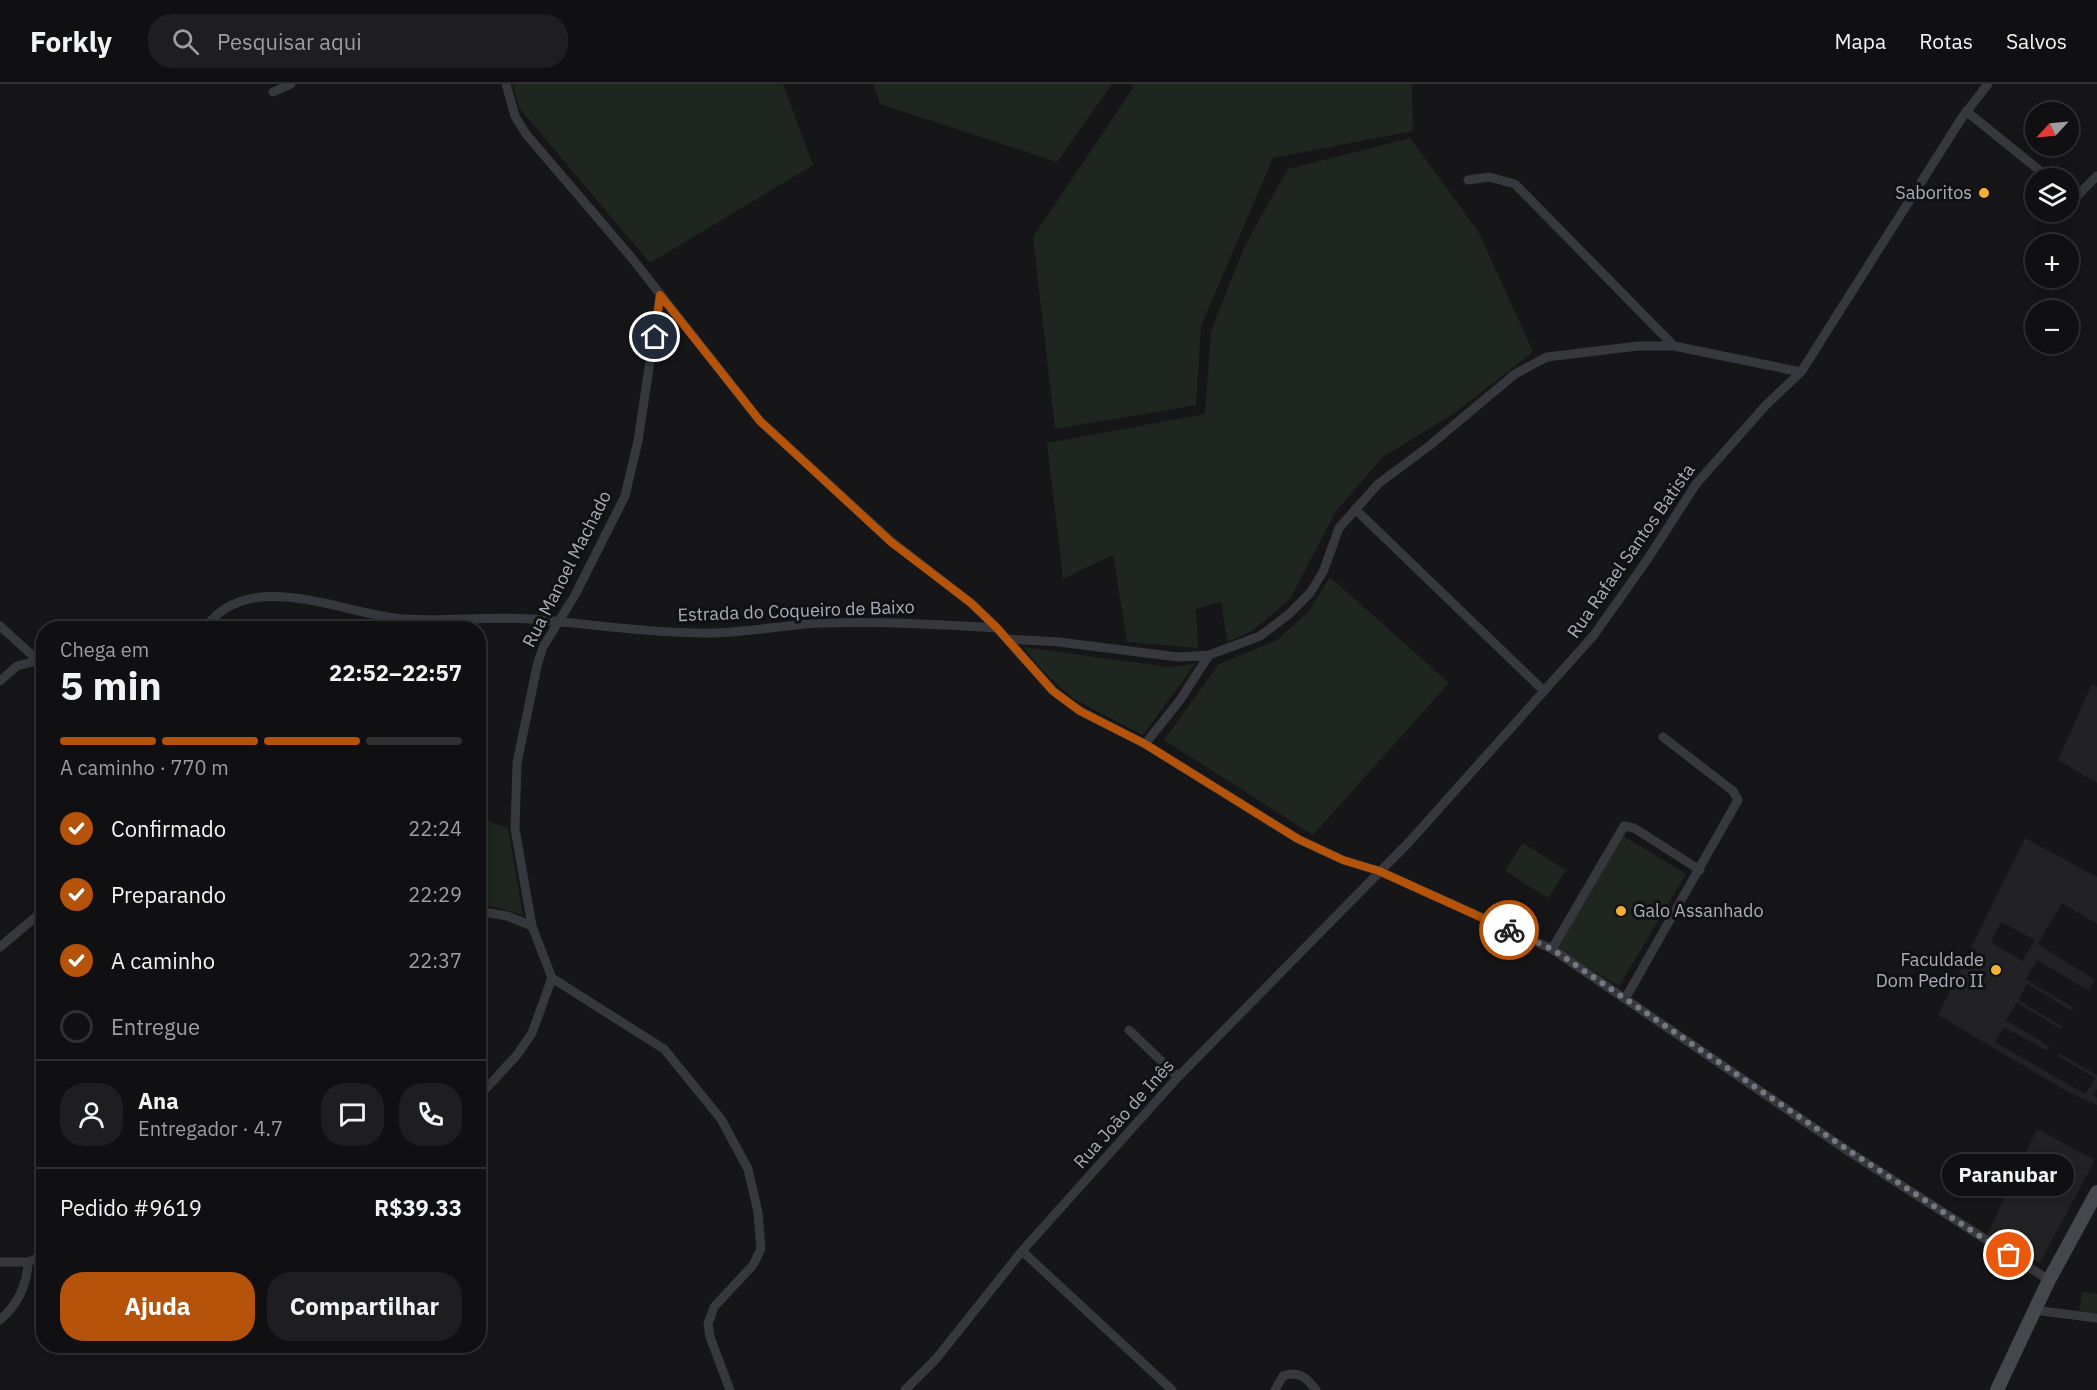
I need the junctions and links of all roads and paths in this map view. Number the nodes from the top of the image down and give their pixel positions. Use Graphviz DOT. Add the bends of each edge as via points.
graph roads {
  1 [pos="291,84"];
  2 [pos="506,84"];
  3 [pos="1988,84"];
  4 [pos="273,92"];
  5 [pos="1966,111"];
  6 [pos="2037,168"];
  7 [pos="2097,176"];
  8 [pos="1468,180"];
  9 [pos="2079,191"];
  10 [pos="660,295"];
  11 [pos="1674,346"];
  12 [pos="1801,372"];
  13 [pos="1355,508"];
  14 [pos="212,621"];
  15 [pos="560,622"];
  16 [pos="0,626"];
  17 [pos="997,628"];
  18 [pos="1007,639"];
  19 [pos="1209,655"];
  20 [pos="36,660"];
  21 [pos="36,664"];
  22 [pos="0,681"];
  23 [pos="1544,691"];
  24 [pos="1663,737"];
  25 [pos="1145,744"];
  26 [pos="1700,870"];
  27 [pos="1379,871"];
  28 [pos="486,912"];
  29 [pos="36,917"];
  30 [pos="532,926"];
  31 [pos="0,947"];
  32 [pos="1552,949"];
  33 [pos="552,978"];
  34 [pos="1626,999"];
  35 [pos="1129,1030"];
  36 [pos="1178,1077"];
  37 [pos="486,1088"];
  38 [pos="2097,1192"];
  39 [pos="1022,1251"];
  40 [pos="36,1258"];
  41 [pos="0,1262"];
  42 [pos="28,1262"];
  43 [pos="2049,1280"];
  44 [pos="2034,1310"];
  45 [pos="2097,1318"];
  46 [pos="0,1320"];
  47 [pos="730,1390"];
  48 [pos="905,1390"];
  49 [pos="1172,1390"];
  50 [pos="1275,1390"];
  51 [pos="1316,1390"];
  52 [pos="1997,1390"];
  1 -- 4 [label="street"];
  2 -- 10 [label="street" via="515,116 526,134"];
  3 -- 5 [label="street, Rua Rafael Santos Batista"];
  5 -- 6 [label="street"];
  5 -- 12 [label="street, Rua Rafael Santos Batista"];
  7 -- 9 [label="street"];
  8 -- 11 [label="street" via="1489,177 1515,184"];
  10 -- 15 [label="street, Rua Manoel Machado" via="638,441 625,496"];
  10 -- 17 [label="street" via="760,421 891,542 971,603"];
  11 -- 12 [label="street"];
  11 -- 13 [label="street" via="1561,354 1525,367 1385,477"];
  12 -- 23 [label="street, Rua Rafael Santos Batista" via="1696,484 1594,635"];
  13 -- 19 [label="street" via="1339,528 1323,572 1299,605 1260,636"];
  13 -- 23 [label="street"];
  14 -- 15 [label="street, Estrada do Coqueiro de Baixo" via="231,605 267,597 291,597 403,619"];
  15 -- 17 [label="street, Estrada do Coqueiro de Baixo" via="706,633 858,622"];
  15 -- 30 [label="street, Rua Manoel Machado" via="540,656 518,763 515,829"];
  16 -- 20 [label="street"];
  17 -- 18 [label="street"];
  18 -- 19 [label="street" via="1155,656"];
  18 -- 25 [label="street" via="1053,691 1080,711"];
  19 -- 25 [label="street"];
  21 -- 22 [label="street" via="17,666"];
  23 -- 27 [label="street, Rua Rafael Santos Batista" via="1450,798"];
  24 -- 26 [label="street" via="1733,791 1738,800"];
  25 -- 27 [label="street" via="1298,839"];
  26 -- 32 [label="street" via="1634,828 1621,828"];
  26 -- 34 [label="street"];
  27 -- 32 [label="street"];
  27 -- 36 [label="street, Rua João de Inês"];
  28 -- 30 [label="street"];
  29 -- 31 [label="street"];
  30 -- 33 [label="street, Rua Manoel Machado"];
  32 -- 34 [label="street"];
  33 -- 37 [label="street" via="532,1033"];
  33 -- 47 [label="street" via="664,1049 721,1119 748,1168 761,1249 753,1265 714,1307 708,1324"];
  34 -- 43 [label="street"];
  35 -- 36 [label="street"];
  36 -- 39 [label="street, Rua João de Inês"];
  38 -- 43 [label="main road"];
  39 -- 48 [label="street, Rua João de Inês" via="936,1359"];
  39 -- 49 [label="street"];
  40 -- 42 [label="street"];
  41 -- 42 [label="street"];
  42 -- 46 [label="street" via="21,1293"];
  43 -- 44 [label="main road"];
  44 -- 45 [label="street"];
  44 -- 52 [label="main road"];
  50 -- 51 [label="street" via="1283,1376 1294,1373"];
}
